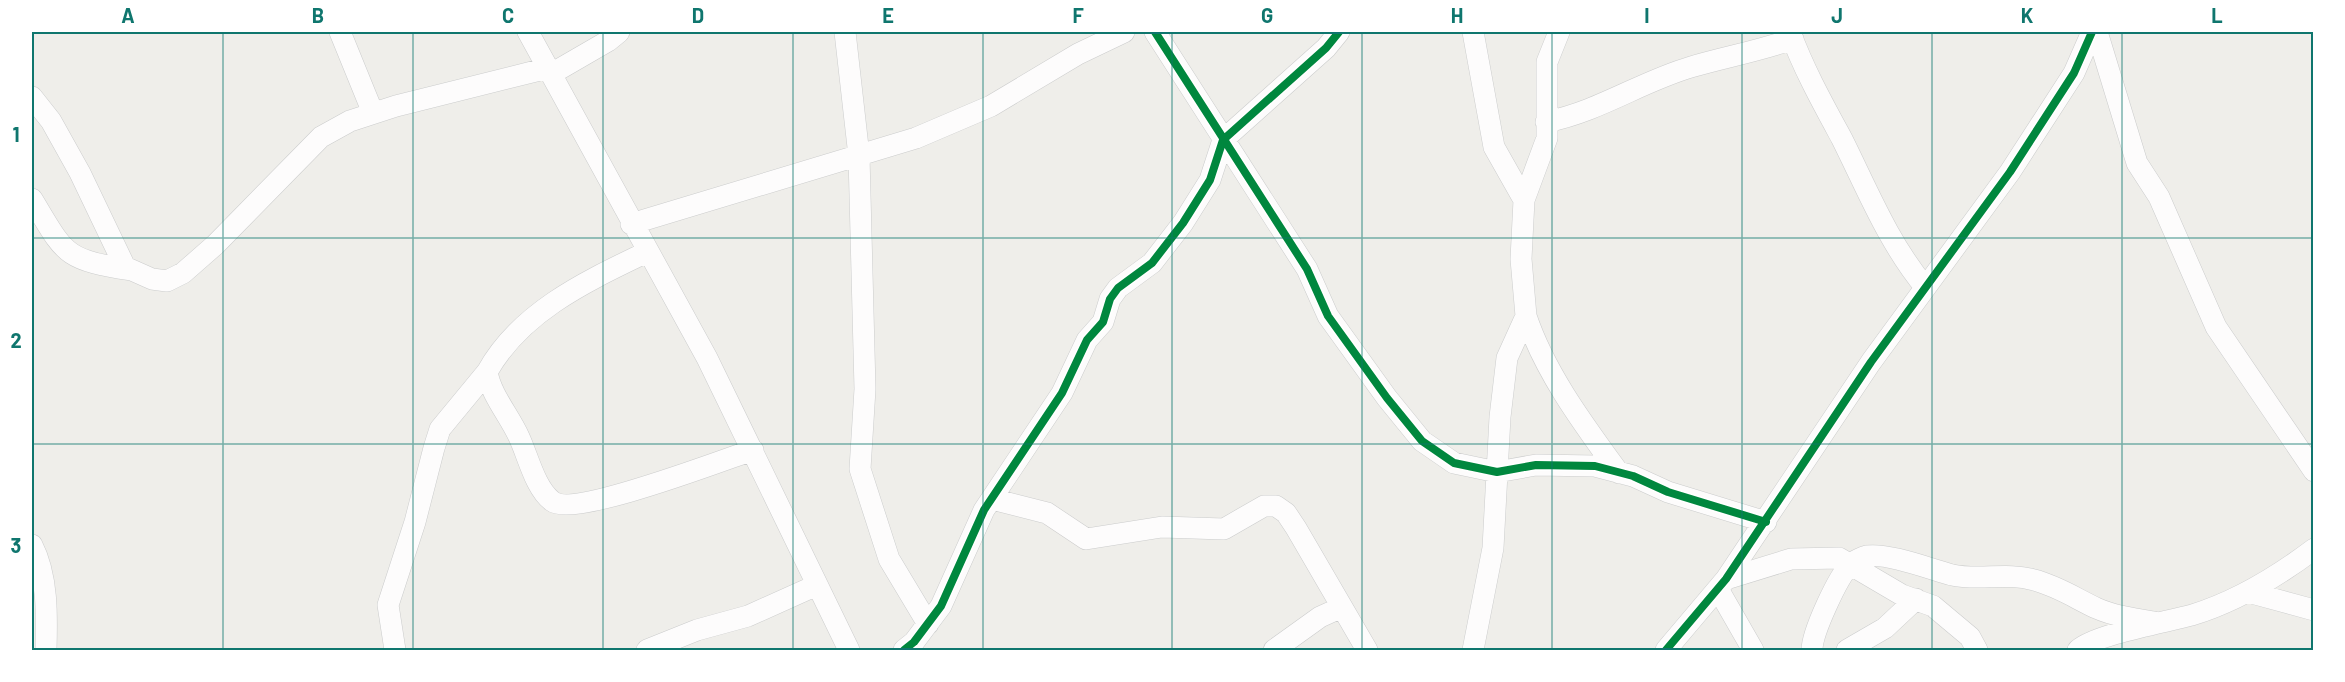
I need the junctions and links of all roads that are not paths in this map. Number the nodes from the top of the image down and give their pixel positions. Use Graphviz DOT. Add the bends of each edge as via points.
graph roads {
  1 [pos="340,32"];
  2 [pos="528,32"];
  3 [pos="619,32"];
  4 [pos="845,32"];
  5 [pos="1124,32"];
  6 [pos="1155,32"];
  7 [pos="1339,32"];
  8 [pos="1473,32"];
  9 [pos="1558,32"];
  10 [pos="2092,32"];
  11 [pos="2097,32"];
  12 [pos="1792,35"];
  13 [pos="550,71"];
  14 [pos="32,97"];
  15 [pos="373,113"];
  16 [pos="1546,122"];
  17 [pos="1223,140"];
  18 [pos="859,156"];
  19 [pos="32,199"];
  20 [pos="1524,200"];
  21 [pos="632,224"];
  22 [pos="647,252"];
  23 [pos="131,270"];
  24 [pos="1926,287"];
  25 [pos="1526,316"];
  26 [pos="487,372"];
  27 [pos="753,450"];
  28 [pos="2313,471"];
  29 [pos="1497,472"];
  30 [pos="1619,473"];
  31 [pos="992,500"];
  32 [pos="1766,522"];
  33 [pos="32,545"];
  34 [pos="2313,549"];
  35 [pos="1851,563"];
  36 [pos="1722,584"];
  37 [pos="817,585"];
  38 [pos="2248,592"];
  39 [pos="1916,598"];
  40 [pos="1342,607"];
  41 [pos="2313,610"];
  42 [pos="2154,622"];
  43 [pos="928,624"];
  44 [pos="46,651"];
  45 [pos="395,651"];
  46 [pos="647,651"];
  47 [pos="849,651"];
  48 [pos="904,651"];
  49 [pos="1274,651"];
  50 [pos="1367,651"];
  51 [pos="1473,651"];
  52 [pos="1666,651"];
  53 [pos="1753,651"];
  54 [pos="1812,651"];
  55 [pos="1847,651"];
  56 [pos="1977,651"];
  57 [pos="2079,651"];
  1 -- 15 [label="street"];
  2 -- 13 [label="street"];
  3 -- 13 [label="street"];
  4 -- 18 [label="street"];
  5 -- 18 [label="street" via="1078,54 992,106 916,138"];
  6 -- 17 [label="street"];
  7 -- 17 [label="street"];
  8 -- 20 [label="street" via="1494,147"];
  9 -- 16 [label="street" via="1547,62"];
  10 -- 24 [label="street" via="2074,73"];
  11 -- 28 [label="street" via="2137,163 2159,197 2216,327"];
  12 -- 16 [label="street" via="1690,67 1573,117"];
  12 -- 24 [label="street" via="1871,204 1903,261"];
  13 -- 15 [label="street"];
  13 -- 21 [label="street"];
  14 -- 23 [label="street" via="63,142 125,267"];
  15 -- 23 [label="street" via="321,136 183,273 167,281"];
  16 -- 20 [label="street" via="1542,157"];
  17 -- 29 [label="street" via="1307,269 1328,316 1422,441 1454,463"];
  17 -- 31 [label="street" via="1202,196 1161,254 1110,299 1103,322 1087,340 1062,393"];
  18 -- 21 [label="street"];
  18 -- 43 [label="street" via="865,389 861,469 888,559"];
  19 -- 23 [label="street" via="69,254"];
  20 -- 25 [label="street" via="1521,259"];
  21 -- 22 [label="street"];
  22 -- 26 [label="street" via="576,286 528,321"];
  22 -- 27 [label="street"];
  24 -- 32 [label="street" via="1871,362"];
  25 -- 29 [label="street" via="1507,358"];
  25 -- 30 [label="street" via="1551,371"];
  26 -- 27 [label="street" via="489,387 518,435 542,487 550,501 559,505 612,496"];
  26 -- 45 [label="street" via="440,429 437,438 388,605"];
  27 -- 37 [label="street"];
  29 -- 30 [label="street" via="1557,464 1595,466"];
  29 -- 51 [label="street" via="1493,548"];
  30 -- 32 [label="street"];
  31 -- 40 [label="street" via="1047,513 1086,539 1162,527 1224,529 1264,506 1276,506 1286,513"];
  31 -- 43 [label="street" via="954,581"];
  32 -- 36 [label="street"];
  33 -- 44 [label="street" via="44,584"];
  34 -- 38 [label="street"];
  35 -- 36 [label="street" via="1839,558 1791,559"];
  35 -- 39 [label="street" via="1902,595"];
  35 -- 42 [label="street" via="1868,556 1970,579 2033,579 2097,608"];
  35 -- 54 [label="street" via="1822,615"];
  36 -- 52 [label="street"];
  36 -- 53 [label="street"];
  37 -- 46 [label="street" via="748,616 697,630"];
  37 -- 47 [label="street"];
  38 -- 41 [label="street"];
  38 -- 42 [label="street" via="2194,614"];
  39 -- 55 [label="street" via="1885,628"];
  39 -- 56 [label="street" via="1933,606 1970,637"];
  40 -- 49 [label="street" via="1320,617"];
  40 -- 50 [label="street"];
  42 -- 57 [label="street"];
  43 -- 48 [label="street"];
}
